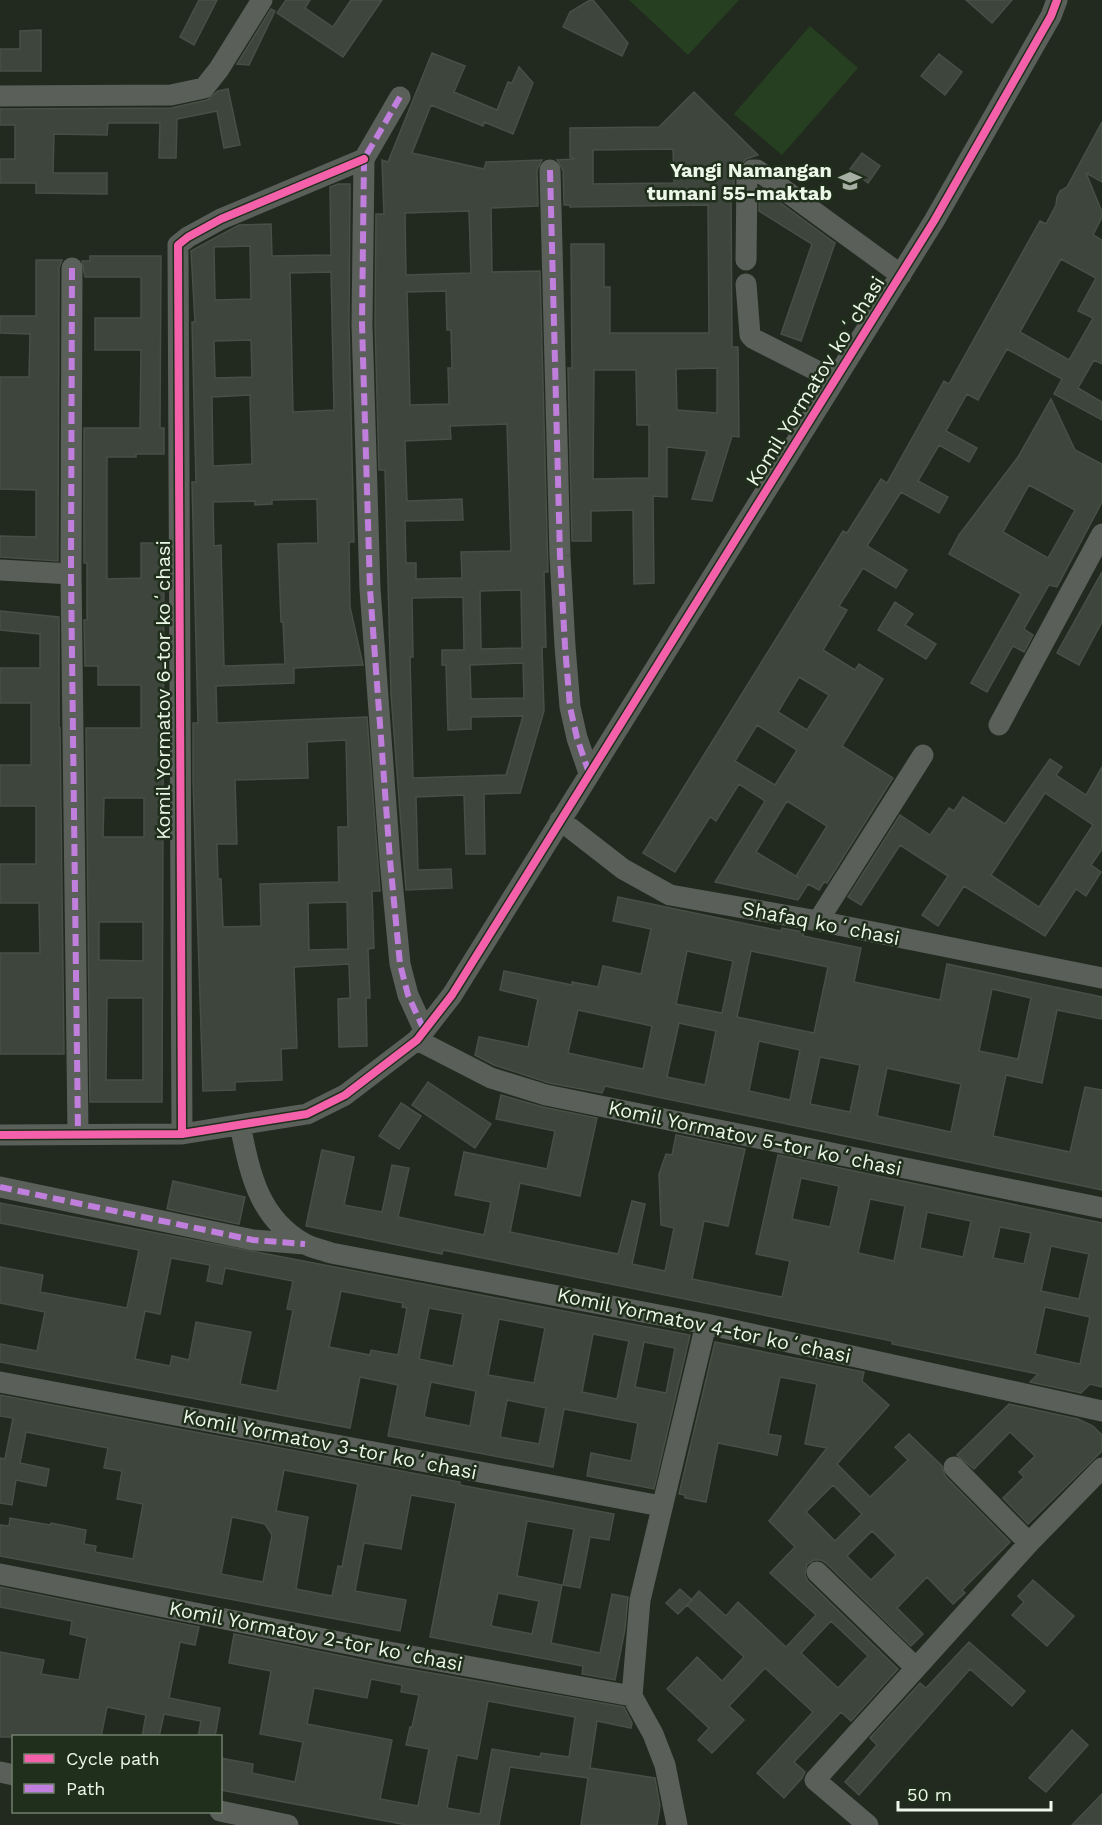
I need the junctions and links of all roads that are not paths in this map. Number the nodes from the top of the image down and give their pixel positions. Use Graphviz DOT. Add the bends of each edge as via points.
graph roads {
  1 [pos="262,0"];
  2 [pos="1057,0"];
  3 [pos="0,96"];
  4 [pos="400,97"];
  5 [pos="364,159"];
  6 [pos="550,170"];
  7 [pos="746,260"];
  8 [pos="72,268"];
  9 [pos="901,275"];
  10 [pos="746,284"];
  11 [pos="835,380"];
  12 [pos="1102,534"];
  13 [pos="0,570"];
  14 [pos="71,574"];
  15 [pos="999,725"];
  16 [pos="923,755"];
  17 [pos="589,773"];
  18 [pos="560,820"];
  19 [pos="818,921"];
  20 [pos="1101,975"];
  21 [pos="420,1035"];
  22 [pos="240,1125"];
  23 [pos="0,1134"];
  24 [pos="78,1134"];
  25 [pos="182,1134"];
  26 [pos="0,1187"];
  27 [pos="1102,1208"];
  28 [pos="305,1244"];
  29 [pos="706,1324"];
  30 [pos="0,1382"];
  31 [pos="1102,1411"];
  32 [pos="954,1467"];
  33 [pos="1102,1468"];
  34 [pos="661,1506"];
  35 [pos="1029,1543"];
  36 [pos="817,1572"];
  37 [pos="0,1574"];
  38 [pos="916,1668"];
  39 [pos="632,1696"];
  40 [pos="222,1811"];
  41 [pos="288,1825"];
  42 [pos="677,1825"];
  43 [pos="868,1825"];
  1 -- 3 [label="street" via="204,88 171,94"];
  2 -- 9 [label="street, Komil Yormatov koʻchasi"];
  4 -- 5 [label="street"];
  5 -- 21 [label="street" via="362,324 369,589 400,964"];
  5 -- 25 [label="street, Komil Yormatov 6-tor koʻchasi" via="221,219 178,245"];
  6 -- 17 [label="street" via="565,646 570,707"];
  7 -- 9 [label="street" via="747,177 757,170"];
  8 -- 14 [label="street"];
  9 -- 11 [label="street, Komil Yormatov koʻchasi"];
  10 -- 11 [label="street" via="753,339"];
  11 -- 17 [label="street, Komil Yormatov koʻchasi"];
  12 -- 15 [label="street"];
  13 -- 14 [label="street"];
  14 -- 24 [label="street"];
  16 -- 19 [label="street"];
  17 -- 18 [label="street, Komil Yormatov koʻchasi"];
  18 -- 19 [label="street, Shafaq koʻchasi" via="623,869 670,895"];
  18 -- 21 [label="street, Komil Yormatov koʻchasi" via="452,995"];
  19 -- 20 [label="street, Shafaq koʻchasi"];
  21 -- 22 [label="street, Komil Yormatov koʻchasi" via="345,1095 307,1114"];
  21 -- 27 [label="street, Komil Yormatov 5-tor koʻchasi" via="491,1078 546,1095"];
  22 -- 25 [label="street, Komil Yormatov koʻchasi"];
  22 -- 28 [label="street, Komil Yormatov 4-tor koʻchasi" via="253,1180 268,1212"];
  23 -- 24 [label="street, Komil Yormatov koʻchasi"];
  24 -- 25 [label="street, Komil Yormatov koʻchasi"];
  26 -- 28 [label="street, Komil Yormatov 4-tor koʻchasi" via="253,1240"];
  28 -- 29 [label="street, Komil Yormatov 4-tor koʻchasi" via="331,1253"];
  29 -- 31 [label="street, Komil Yormatov 4-tor koʻchasi"];
  29 -- 34 [label="street"];
  30 -- 34 [label="street, Komil Yormatov 3-tor koʻchasi"];
  32 -- 35 [label="street"];
  33 -- 35 [label="street"];
  34 -- 39 [label="street" via="640,1600"];
  35 -- 38 [label="street"];
  36 -- 38 [label="street"];
  37 -- 39 [label="street, Komil Yormatov 2-tor koʻchasi"];
  38 -- 43 [label="street" via="815,1780"];
  39 -- 42 [label="street" via="654,1734 665,1765"];
  40 -- 41 [label="street"];
}
